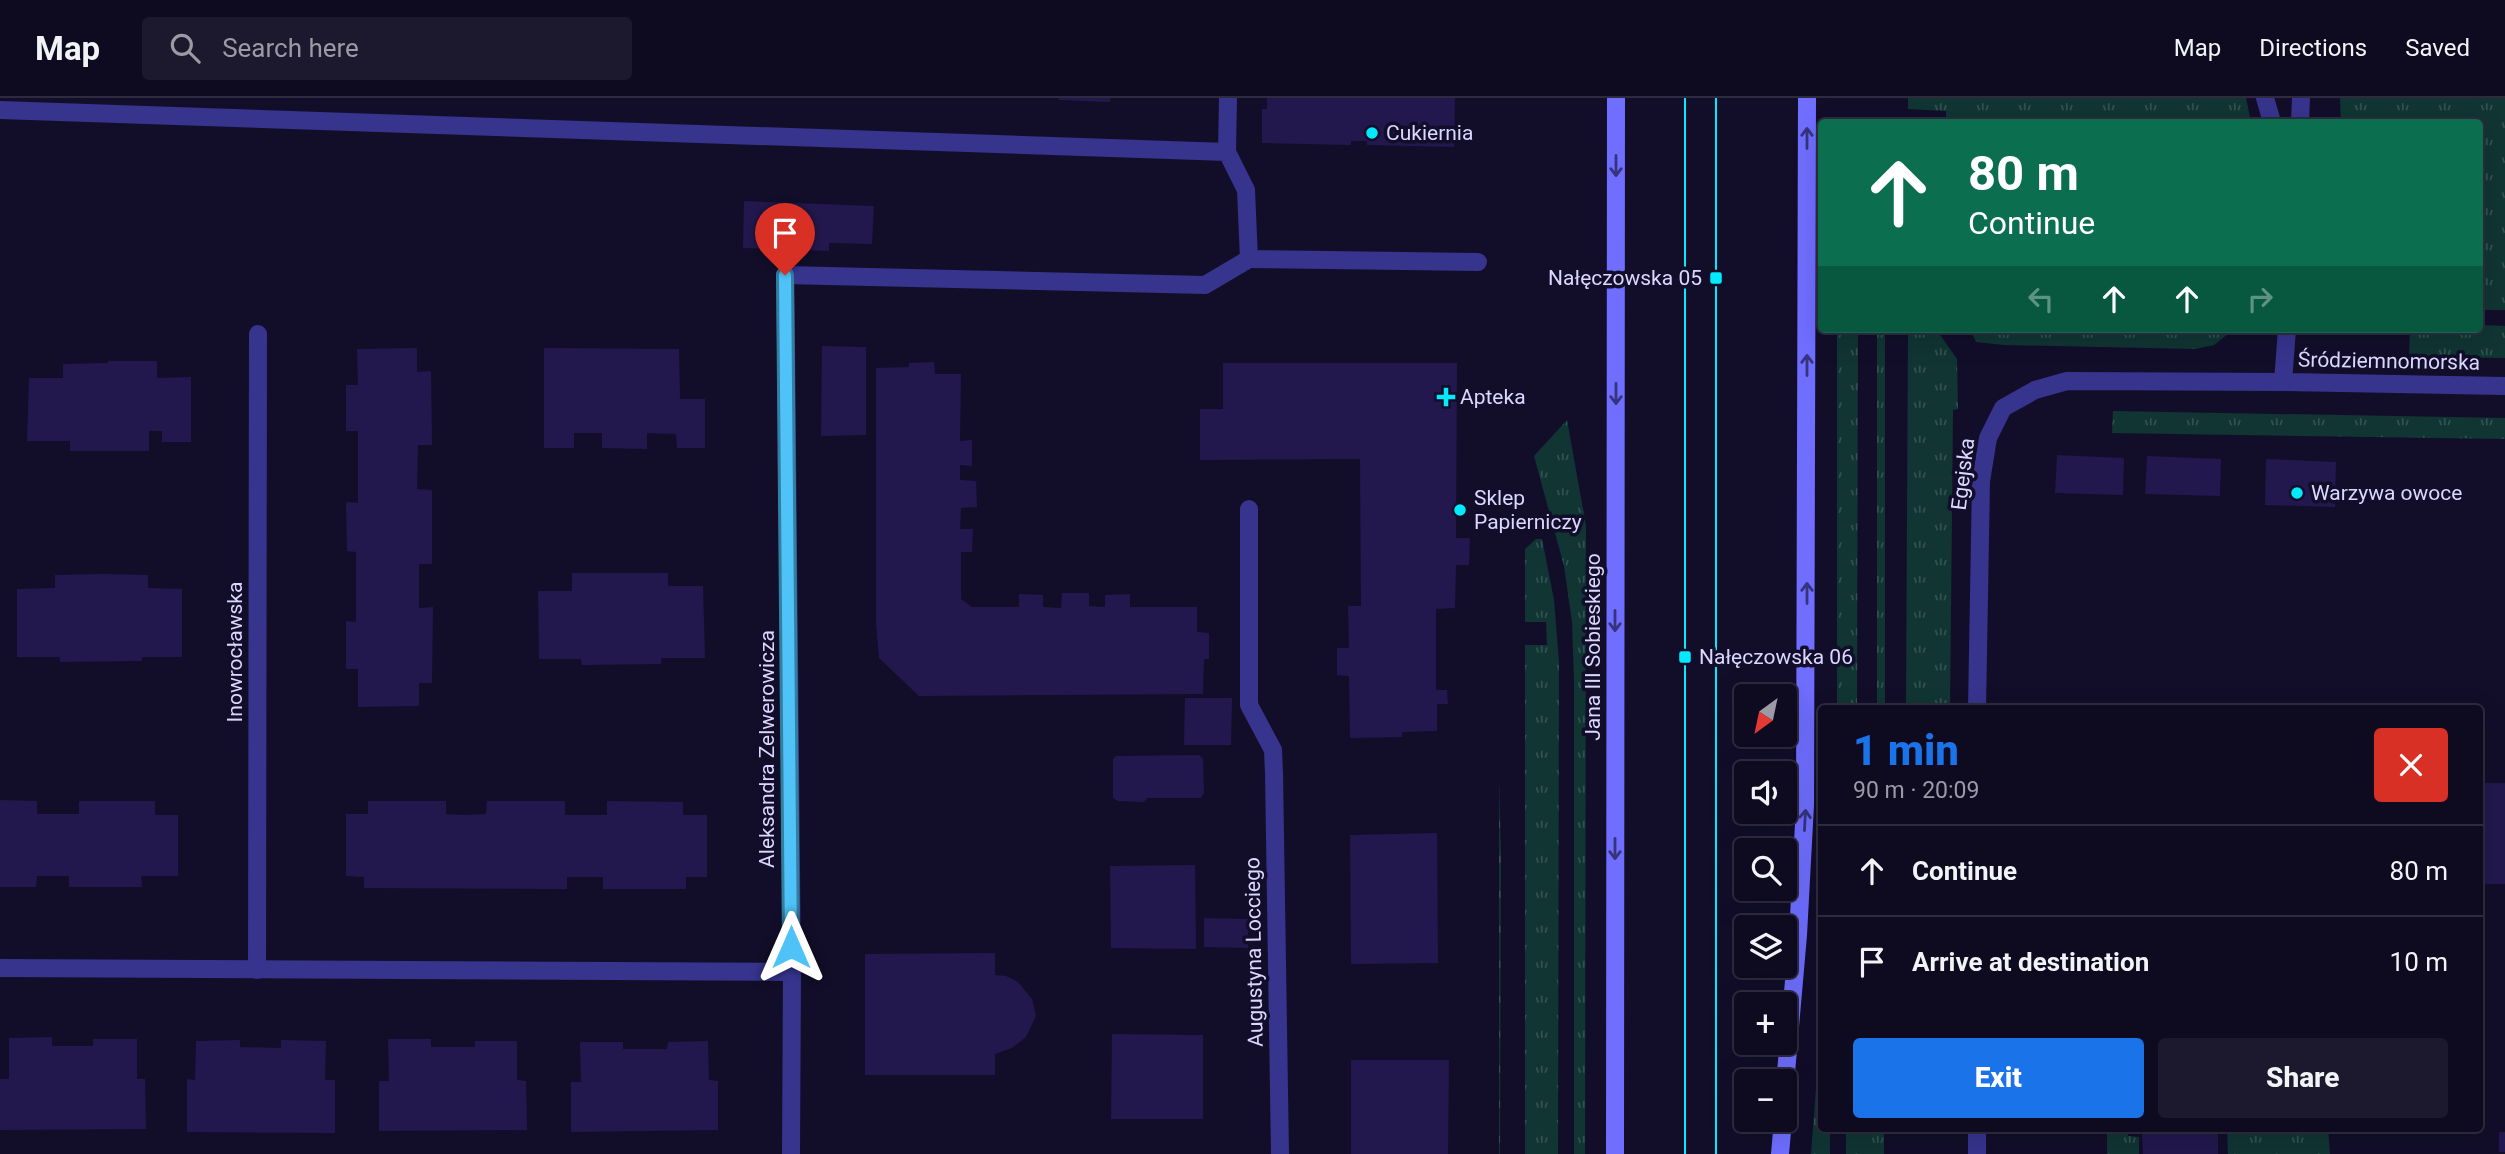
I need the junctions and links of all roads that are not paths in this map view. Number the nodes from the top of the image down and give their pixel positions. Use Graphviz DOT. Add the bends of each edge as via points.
graph roads {
  1 [pos="1228,98"];
  2 [pos="1616,98"];
  3 [pos="1807,98"];
  4 [pos="2265,98"];
  5 [pos="2301,98"];
  6 [pos="0,110"];
  7 [pos="2271,119"];
  8 [pos="2300,119"];
  9 [pos="1227,152"];
  10 [pos="1249,259"];
  11 [pos="1478,261"];
  12 [pos="2287,333"];
  13 [pos="258,334"];
  14 [pos="2283,382"];
  15 [pos="2505,386"];
  16 [pos="1249,509"];
  17 [pos="1978,705"];
  18 [pos="0,968"];
  19 [pos="257,970"];
  20 [pos="792,972"];
  21 [pos="1786,1069"];
  22 [pos="1782,1132"];
  23 [pos="1978,1132"];
  24 [pos="791,1154"];
  25 [pos="1280,1154"];
  26 [pos="1615,1154"];
  27 [pos="1780,1154"];
  28 [pos="1978,1154"];
  1 -- 9 [label="street"];
  2 -- 26 [label="main road, Jana III Sobieskiego, one-way"];
  21 -- 3 [label="main road, one-way" via="1805,805"];
  4 -- 7 [label="street"];
  5 -- 8 [label="street"];
  6 -- 9 [label="street"];
  9 -- 10 [label="street" via="1246,190"];
  10 -- 11 [label="street"];
  10 -- 20 [label="street, Aleksandra Zelwerowicza" via="1205,285 785,275"];
  12 -- 14 [label="street, Śródziemnomorska"];
  13 -- 19 [label="street, Inowrocławska"];
  14 -- 15 [label="street, Śródziemnomorska"];
  14 -- 17 [label="street, Egejska" via="2067,381 2035,390 2003,408 1988,438 1981,481"];
  16 -- 25 [label="street, Augustyna Locciego" via="1249,705 1273,750"];
  18 -- 19 [label="street"];
  19 -- 20 [label="street"];
  20 -- 24 [label="street, Aleksandra Zelwerowicza"];
  22 -- 27 [label="main road"];
  23 -- 28 [label="street"];
}
